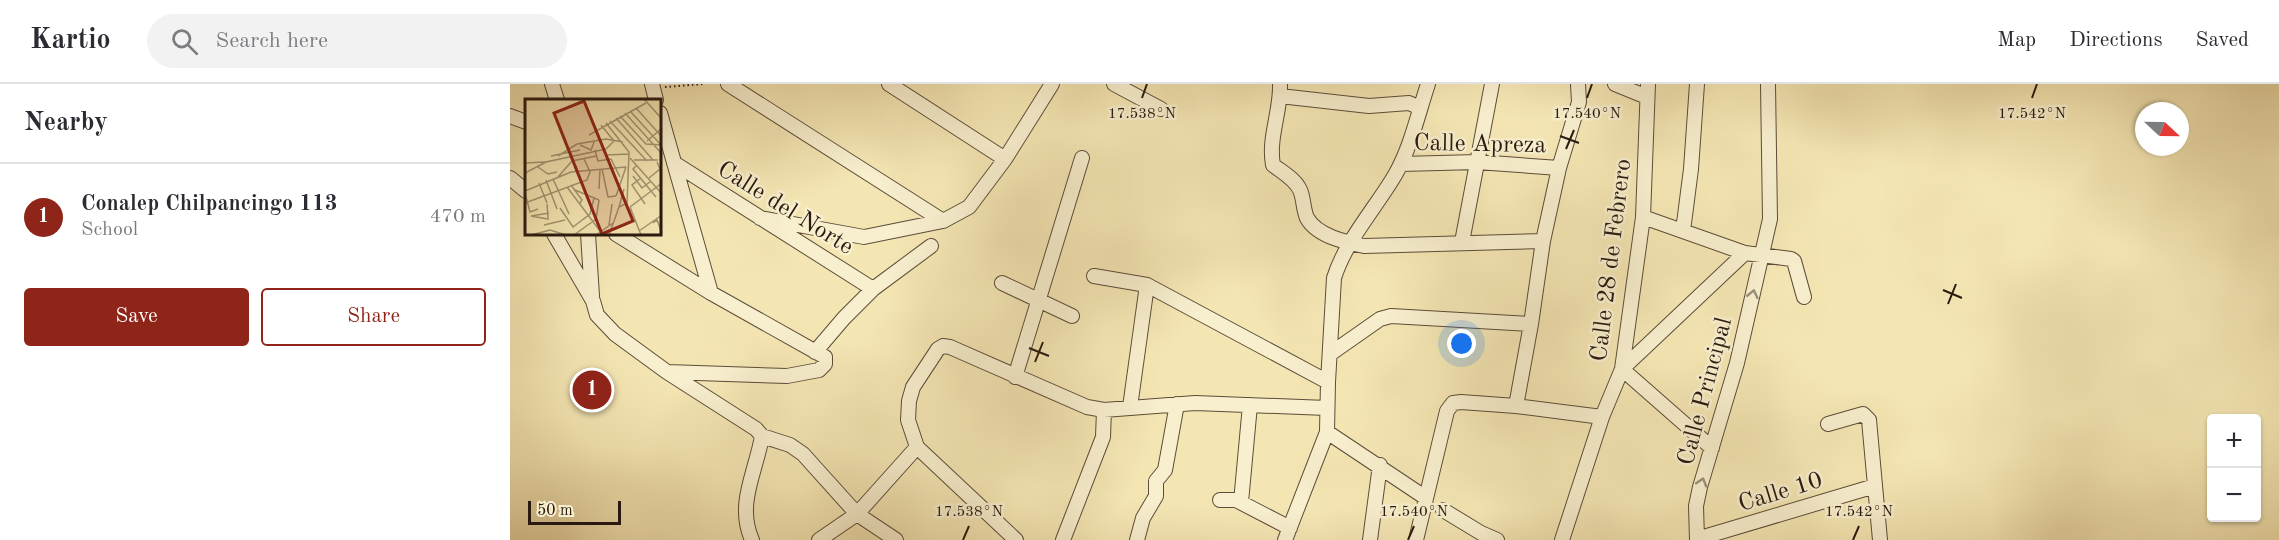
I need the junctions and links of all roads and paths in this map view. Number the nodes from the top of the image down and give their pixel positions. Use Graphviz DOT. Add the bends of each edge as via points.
graph roads {
  1 [pos="552,84"];
  2 [pos="703,84"];
  3 [pos="728,84"];
  4 [pos="890,84"];
  5 [pos="1052,84"];
  6 [pos="1113,84"];
  7 [pos="1428,84"];
  8 [pos="1492,84"];
  9 [pos="1578,84"];
  10 [pos="1615,84"];
  11 [pos="1697,84"];
  12 [pos="1768,84"];
  13 [pos="1280,90"];
  14 [pos="1647,90"];
  15 [pos="654,91"];
  16 [pos="557,99"];
  17 [pos="1420,108"];
  18 [pos="1161,109"];
  19 [pos="510,116"];
  20 [pos="662,120"];
  21 [pos="525,122"];
  22 [pos="1082,158"];
  23 [pos="1005,159"];
  24 [pos="1477,162"];
  25 [pos="674,163"];
  26 [pos="1401,164"];
  27 [pos="1559,168"];
  28 [pos="510,178"];
  29 [pos="525,190"];
  30 [pos="1643,217"];
  31 [pos="760,218"];
  32 [pos="943,221"];
  33 [pos="1683,231"];
  34 [pos="555,236"];
  35 [pos="588,236"];
  36 [pos="619,236"];
  37 [pos="1543,241"];
  38 [pos="1462,242"];
  39 [pos="1350,243"];
  40 [pos="931,246"];
  41 [pos="1745,254"];
  42 [pos="1762,255"];
  43 [pos="1094,276"];
  44 [pos="1002,283"];
  45 [pos="1147,285"];
  46 [pos="873,289"];
  47 [pos="711,293"];
  48 [pos="1804,297"];
  49 [pos="1039,300"];
  50 [pos="593,301"];
  51 [pos="1072,316"];
  52 [pos="1531,324"];
  53 [pos="815,352"];
  54 [pos="1330,354"];
  55 [pos="1622,369"];
  56 [pos="667,372"];
  57 [pos="1015,377"];
  58 [pos="1328,381"];
  59 [pos="1178,404"];
  60 [pos="1250,405"];
  61 [pos="1516,406"];
  62 [pos="1130,407"];
  63 [pos="1327,408"];
  64 [pos="1104,410"];
  65 [pos="1602,417"];
  66 [pos="1828,424"];
  67 [pos="1328,432"];
  68 [pos="762,436"];
  69 [pos="917,447"];
  70 [pos="1712,448"];
  71 [pos="1380,465"];
  72 [pos="1875,486"];
  73 [pos="1426,498"];
  74 [pos="1220,500"];
  75 [pos="1241,502"];
  76 [pos="1443,510"];
  77 [pos="857,514"];
  78 [pos="1288,534"];
  79 [pos="1480,537"];
  80 [pos="1012,539"];
  81 [pos="1697,539"];
  82 [pos="752,540"];
  83 [pos="819,540"];
  84 [pos="896,540"];
  85 [pos="1063,540"];
  86 [pos="1137,540"];
  87 [pos="1370,540"];
  88 [pos="1416,540"];
  89 [pos="1497,540"];
  90 [pos="1562,540"];
  91 [pos="1880,540"];
  1 -- 16 [label="street"];
  2 -- 15 [label="path"];
  3 -- 32 [label="street"];
  4 -- 23 [label="street"];
  5 -- 23 [label="street"];
  6 -- 18 [label="street"];
  7 -- 17 [label="street"];
  8 -- 24 [label="street"];
  9 -- 27 [label="street" via="1579,102"];
  10 -- 14 [label="street"];
  11 -- 33 [label="street"];
  12 -- 42 [label="street, Calle Principal" via="1770,219"];
  13 -- 17 [label="street" via="1369,106 1408,104"];
  13 -- 39 [label="street" via="1270,152 1272,165 1300,190 1307,217 1317,229"];
  14 -- 30 [label="street, Calle 28 de Febrero"];
  17 -- 26 [label="street"];
  19 -- 21 [label="street"];
  20 -- 25 [label="street"];
  22 -- 49 [label="street"];
  23 -- 32 [label="street" via="969,207"];
  24 -- 26 [label="street, Calle Apreza"];
  24 -- 27 [label="street, Calle Apreza"];
  24 -- 38 [label="street"];
  25 -- 31 [label="street, Calle del Norte"];
  25 -- 47 [label="street"];
  26 -- 39 [label="street"];
  27 -- 37 [label="street"];
  28 -- 29 [label="street"];
  30 -- 33 [label="street"];
  30 -- 55 [label="street, Calle 28 de Febrero"];
  31 -- 32 [label="street" via="864,237"];
  31 -- 46 [label="street, Calle del Norte"];
  33 -- 41 [label="street"];
  34 -- 50 [label="street"];
  35 -- 50 [label="street"];
  36 -- 47 [label="street"];
  37 -- 38 [label="street"];
  37 -- 52 [label="street"];
  38 -- 39 [label="street" via="1364,246"];
  39 -- 54 [label="street" via="1334,278"];
  40 -- 46 [label="street"];
  41 -- 42 [label="street"];
  41 -- 55 [label="street"];
  42 -- 48 [label="street" via="1794,261"];
  70 -- 42 [label="street, Calle Principal, one-way"];
  43 -- 45 [label="street"];
  44 -- 49 [label="street"];
  45 -- 58 [label="street"];
  45 -- 62 [label="street"];
  46 -- 53 [label="street"];
  47 -- 53 [label="street"];
  49 -- 51 [label="street"];
  49 -- 57 [label="street"];
  50 -- 56 [label="street" via="597,315 615,334"];
  52 -- 54 [label="street" via="1391,316 1380,319"];
  52 -- 61 [label="street"];
  53 -- 56 [label="street" via="825,357 819,370 788,375"];
  54 -- 58 [label="street"];
  55 -- 65 [label="street, Calle 28 de Febrero"];
  55 -- 70 [label="street"];
  56 -- 68 [label="street"];
  57 -- 64 [label="street" via="1087,407"];
  57 -- 69 [label="street" via="950,347 938,349 913,387 909,401 908,420"];
  58 -- 63 [label="street"];
  59 -- 60 [label="street"];
  59 -- 62 [label="street"];
  59 -- 86 [label="street" via="1165,470 1156,481 1156,496 1143,518"];
  60 -- 63 [label="street"];
  60 -- 75 [label="street"];
  61 -- 65 [label="street"];
  61 -- 73 [label="street" via="1453,403 1447,411"];
  62 -- 64 [label="street"];
  63 -- 67 [label="street"];
  64 -- 85 [label="street" via="1103,437"];
  65 -- 90 [label="street, Calle 28 de Febrero"];
  66 -- 72 [label="street" via="1866,416"];
  67 -- 71 [label="street"];
  67 -- 78 [label="street"];
  68 -- 77 [label="street" via="790,445 803,454"];
  68 -- 82 [label="street" via="745,502 745,521"];
  69 -- 77 [label="street"];
  69 -- 80 [label="street"];
  81 -- 70 [label="street, Calle Principal, one-way" via="1696,506"];
  71 -- 73 [label="street"];
  71 -- 87 [label="street"];
  72 -- 81 [label="street, Calle 10"];
  72 -- 91 [label="street"];
  73 -- 88 [label="street"];
  74 -- 75 [label="street"];
  75 -- 78 [label="street"];
  76 -- 79 [label="street"];
  77 -- 83 [label="street"];
  77 -- 84 [label="street"];
  79 -- 89 [label="street"];
}
